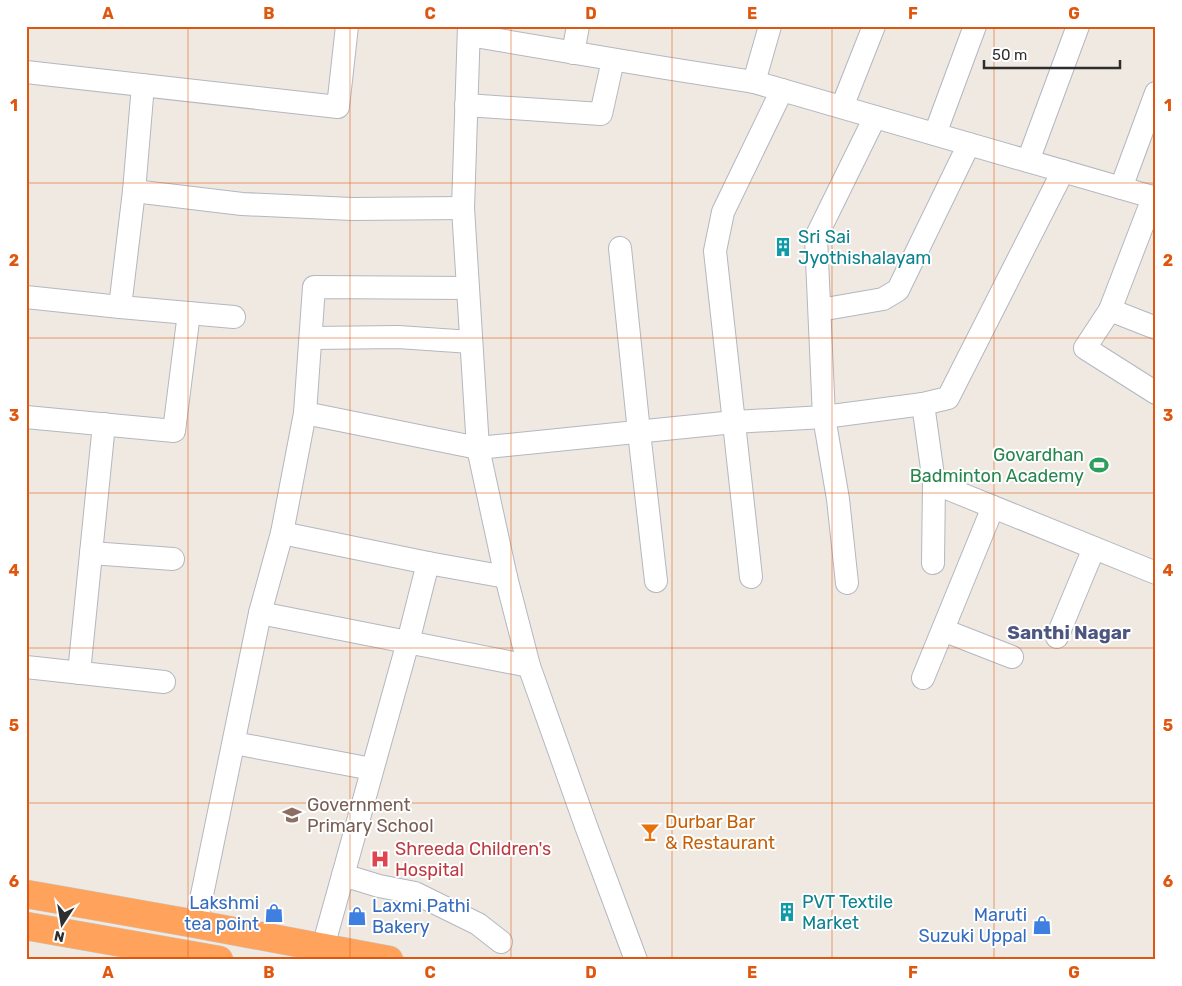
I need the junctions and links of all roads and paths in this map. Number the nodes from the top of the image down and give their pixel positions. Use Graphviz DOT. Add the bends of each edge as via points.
graph roads {
  1 [pos="347,26"];
  2 [pos="578,26"];
  3 [pos="770,26"];
  4 [pos="874,26"];
  5 [pos="975,26"];
  6 [pos="1078,26"];
  7 [pos="469,31"];
  8 [pos="573,53"];
  9 [pos="614,60"];
  10 [pos="26,72"];
  11 [pos="754,82"];
  12 [pos="143,85"];
  13 [pos="782,90"];
  14 [pos="1156,92"];
  15 [pos="466,106"];
  16 [pos="842,107"];
  17 [pos="875,117"];
  18 [pos="935,134"];
  19 [pos="969,144"];
  20 [pos="1028,161"];
  21 [pos="1062,171"];
  22 [pos="1121,188"];
  23 [pos="134,190"];
  24 [pos="1154,198"];
  25 [pos="463,208"];
  26 [pos="620,248"];
  27 [pos="468,288"];
  28 [pos="26,297"];
  29 [pos="120,307"];
  30 [pos="820,310"];
  31 [pos="1110,310"];
  32 [pos="189,313"];
  33 [pos="234,317"];
  34 [pos="1156,328"];
  35 [pos="311,338"];
  36 [pos="471,342"];
  37 [pos="1156,393"];
  38 [pos="923,404"];
  39 [pos="305,413"];
  40 [pos="26,417"];
  41 [pos="824,417"];
  42 [pos="734,422"];
  43 [pos="104,424"];
  44 [pos="639,432"];
  45 [pos="478,448"];
  46 [pos="934,483"];
  47 [pos="993,507"];
  48 [pos="282,533"];
  49 [pos="1094,548"];
  50 [pos="91,552"];
  51 [pos="174,559"];
  52 [pos="428,563"];
  53 [pos="934,563"];
  54 [pos="1156,573"];
  55 [pos="506,577"];
  56 [pos="752,577"];
  57 [pos="656,581"];
  58 [pos="847,584"];
  59 [pos="260,613"];
  60 [pos="943,630"];
  61 [pos="1057,637"];
  62 [pos="408,642"];
  63 [pos="1012,657"];
  64 [pos="529,666"];
  65 [pos="26,667"];
  66 [pos="79,673"];
  67 [pos="923,678"];
  68 [pos="164,682"];
  69 [pos="234,743"];
  70 [pos="372,769"];
  71 [pos="337,886"];
  72 [pos="26,894"];
  73 [pos="196,924"];
  74 [pos="26,926"];
  75 [pos="501,942"];
  76 [pos="323,947"];
  77 [pos="219,960"];
  78 [pos="389,960"];
  79 [pos="636,960"];
  1 -- 12 [label="street" via="338,107"];
  2 -- 8 [label="street"];
  3 -- 11 [label="street"];
  4 -- 16 [label="street"];
  5 -- 18 [label="street"];
  6 -- 20 [label="street"];
  7 -- 8 [label="street"];
  7 -- 15 [label="street"];
  8 -- 9 [label="street"];
  9 -- 11 [label="street"];
  9 -- 15 [label="street" via="601,114"];
  10 -- 12 [label="street"];
  11 -- 13 [label="street"];
  12 -- 23 [label="street"];
  13 -- 16 [label="street"];
  13 -- 42 [label="street" via="723,212 715,251"];
  14 -- 22 [label="street"];
  15 -- 25 [label="street"];
  16 -- 17 [label="street"];
  17 -- 18 [label="street"];
  17 -- 30 [label="street" via="816,238"];
  18 -- 19 [label="street"];
  19 -- 20 [label="street"];
  19 -- 30 [label="street" via="898,290 883,299"];
  20 -- 21 [label="street"];
  21 -- 22 [label="street"];
  21 -- 38 [label="street" via="948,398"];
  22 -- 24 [label="street"];
  23 -- 25 [label="street" via="242,204 352,209"];
  23 -- 29 [label="street"];
  24 -- 31 [label="street"];
  25 -- 27 [label="street"];
  26 -- 44 [label="street"];
  27 -- 35 [label="street" via="314,287"];
  27 -- 36 [label="street"];
  28 -- 29 [label="street"];
  29 -- 32 [label="street"];
  30 -- 41 [label="street"];
  31 -- 34 [label="street"];
  31 -- 37 [label="street" via="1085,348"];
  32 -- 33 [label="street"];
  32 -- 43 [label="street" via="174,432"];
  35 -- 36 [label="street" via="398,337"];
  35 -- 39 [label="street"];
  36 -- 45 [label="street"];
  38 -- 41 [label="street"];
  38 -- 46 [label="street"];
  39 -- 45 [label="street"];
  39 -- 48 [label="street"];
  40 -- 43 [label="street"];
  41 -- 42 [label="street"];
  41 -- 58 [label="street" via="838,499"];
  42 -- 44 [label="street"];
  42 -- 56 [label="street"];
  43 -- 50 [label="street"];
  44 -- 45 [label="street"];
  44 -- 57 [label="street"];
  45 -- 55 [label="street"];
  46 -- 47 [label="street"];
  46 -- 53 [label="street"];
  47 -- 49 [label="street"];
  47 -- 60 [label="street"];
  48 -- 52 [label="street"];
  48 -- 59 [label="street"];
  49 -- 54 [label="street"];
  49 -- 61 [label="street"];
  50 -- 51 [label="street"];
  50 -- 66 [label="street"];
  52 -- 55 [label="street"];
  52 -- 62 [label="street"];
  55 -- 64 [label="street"];
  59 -- 62 [label="street"];
  59 -- 69 [label="street"];
  60 -- 63 [label="street"];
  60 -- 67 [label="street"];
  62 -- 64 [label="street"];
  62 -- 70 [label="street"];
  64 -- 79 [label="street"];
  65 -- 66 [label="street"];
  66 -- 68 [label="street"];
  69 -- 70 [label="street"];
  69 -- 73 [label="street" via="216,856"];
  70 -- 71 [label="street"];
  71 -- 75 [label="street" via="379,886 415,893 478,924"];
  71 -- 76 [label="street"];
  72 -- 73 [label="highway"];
  73 -- 76 [label="highway"];
  74 -- 77 [label="highway"];
  76 -- 78 [label="highway"];
}
